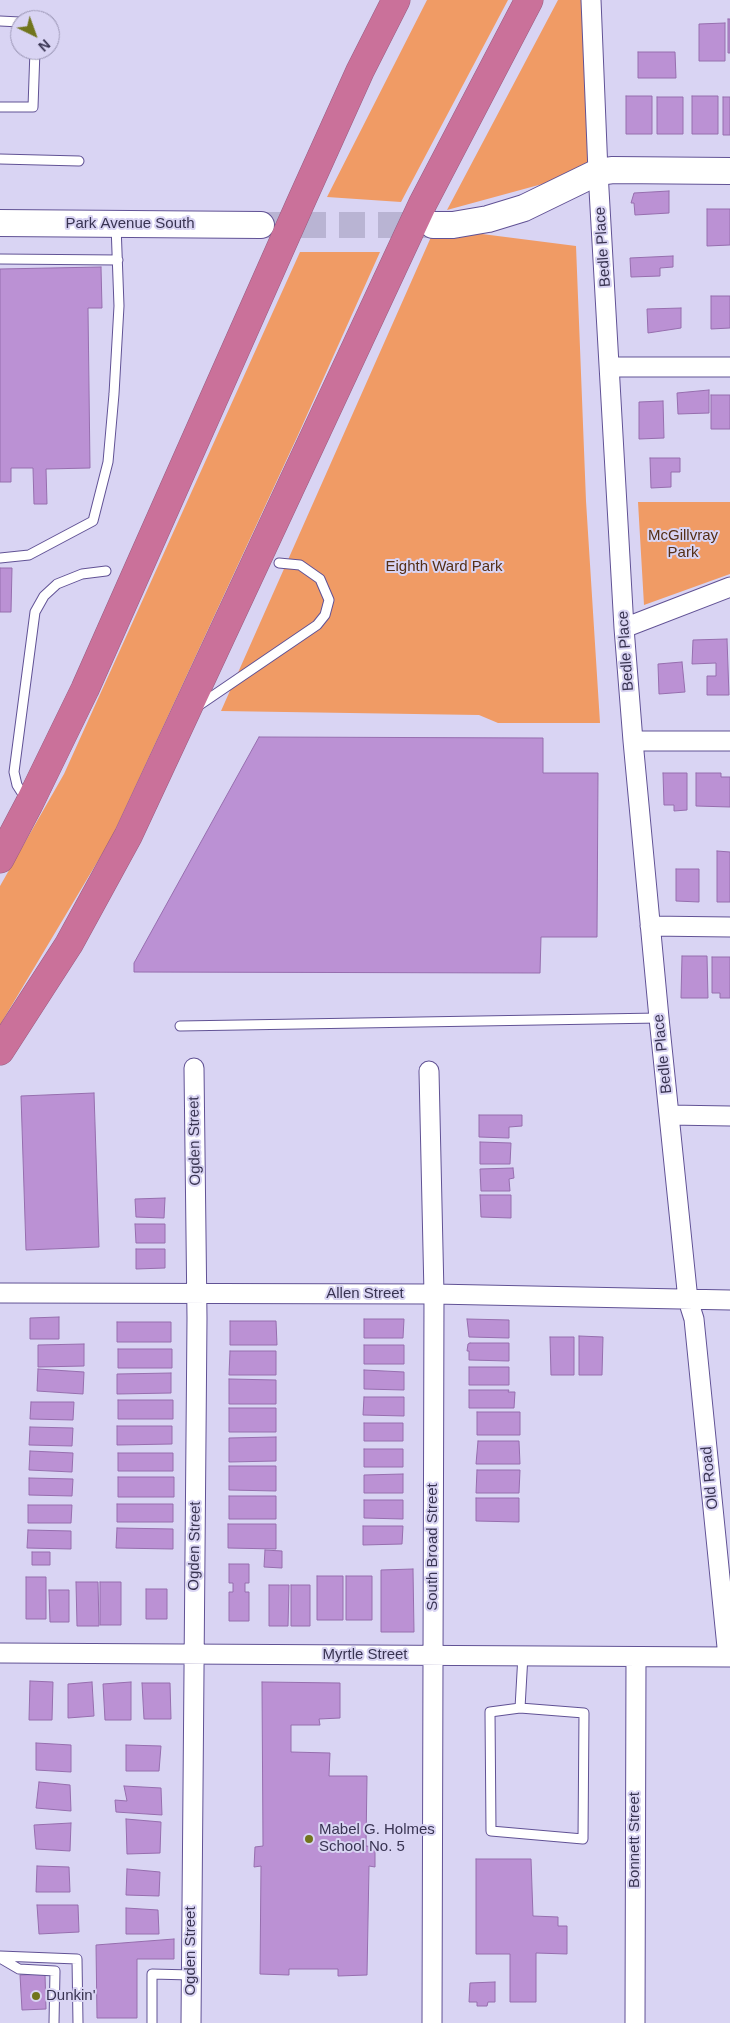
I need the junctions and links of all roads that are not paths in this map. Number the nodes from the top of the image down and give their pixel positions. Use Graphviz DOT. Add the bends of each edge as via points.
graph roads {
  1 [pos="396,0"];
  2 [pos="529,0"];
  3 [pos="591,0"];
  4 [pos="35,60"];
  5 [pos="0,108"];
  6 [pos="0,159"];
  7 [pos="78,161"];
  8 [pos="730,171"];
  9 [pos="598,172"];
  10 [pos="0,223"];
  11 [pos="116,224"];
  12 [pos="261,225"];
  13 [pos="433,225"];
  14 [pos="0,259"];
  15 [pos="118,260"];
  16 [pos="610,367"];
  17 [pos="730,367"];
  18 [pos="0,558"];
  19 [pos="279,563"];
  20 [pos="106,571"];
  21 [pos="730,587"];
  22 [pos="624,628"];
  23 [pos="185,715"];
  24 [pos="633,741"];
  25 [pos="730,741"];
  26 [pos="29,804"];
  27 [pos="0,858"];
  28 [pos="650,926"];
  29 [pos="730,927"];
  30 [pos="659,1018"];
  31 [pos="180,1026"];
  32 [pos="0,1051"];
  33 [pos="194,1068"];
  34 [pos="429,1071"];
  35 [pos="669,1115"];
  36 [pos="730,1116"];
  37 [pos="0,1293"];
  38 [pos="198,1293"];
  39 [pos="434,1294"];
  40 [pos="688,1300"];
  41 [pos="730,1300"];
  42 [pos="0,1653"];
  43 [pos="194,1655"];
  44 [pos="433,1655"];
  45 [pos="523,1656"];
  46 [pos="636,1657"];
  47 [pos="729,1657"];
  48 [pos="520,1708"];
  49 [pos="0,1957"];
  50 [pos="191,1974"];
  51 [pos="54,2023"];
  52 [pos="78,2023"];
  53 [pos="152,2023"];
  54 [pos="191,2023"];
  55 [pos="432,2023"];
  56 [pos="635,2023"];
  1 -- 26 [label="highway" via="346,103 85,690"];
  2 -- 23 [label="highway" via="423,203"];
  3 -- 9 [label="street, Bedle Place"];
  4 -- 5 [label="lane" via="33,107"];
  6 -- 7 [label="lane"];
  8 -- 9 [label="street"];
  9 -- 13 [label="street" via="524,208 488,220"];
  9 -- 16 [label="street, Bedle Place"];
  10 -- 11 [label="street, Park Avenue South"];
  11 -- 12 [label="street, Park Avenue South"];
  11 -- 15 [label="lane"];
  14 -- 15 [label="lane"];
  15 -- 18 [label="lane" via="120,306 110,442 93,521 29,555"];
  16 -- 17 [label="street"];
  16 -- 22 [label="street, Bedle Place"];
  19 -- 23 [label="lane" via="300,565 320,579 329,600 322,620"];
  20 -- 26 [label="lane" via="64,580 44,596 35,612 14,772 17,785"];
  21 -- 22 [label="street"];
  22 -- 24 [label="street, Bedle Place"];
  23 -- 32 [label="highway" via="100,889 61,957"];
  24 -- 25 [label="street"];
  24 -- 28 [label="street, Bedle Place"];
  26 -- 27 [label="highway"];
  28 -- 29 [label="street"];
  28 -- 30 [label="street, Bedle Place"];
  30 -- 31 [label="lane"];
  30 -- 35 [label="street, Bedle Place"];
  33 -- 38 [label="street, Ogden Street"];
  34 -- 39 [label="street, South Broad Street"];
  35 -- 36 [label="street"];
  35 -- 40 [label="street, Bedle Place"];
  37 -- 38 [label="street, Allen Street"];
  38 -- 39 [label="street, Allen Street"];
  38 -- 43 [label="street, Ogden Street"];
  39 -- 40 [label="street, Allen Street"];
  39 -- 44 [label="street, South Broad Street"];
  40 -- 41 [label="street, Allen Street"];
  40 -- 47 [label="street, Old Road" via="694,1319"];
  42 -- 43 [label="street, Myrtle Street"];
  43 -- 44 [label="street, Myrtle Street"];
  43 -- 50 [label="street, Ogden Street"];
  44 -- 45 [label="street, Myrtle Street"];
  44 -- 55 [label="street, South Broad Street"];
  45 -- 46 [label="street, Myrtle Street"];
  45 -- 48 [label="lane"];
  46 -- 47 [label="street, Myrtle Street"];
  46 -- 56 [label="street, Bonnett Street"];
  48 -- 48 [label="lane" via="490,1712 491,1831 583,1839 584,1713"];
  49 -- 51 [label="lane" via="18,1969 55,1971"];
  49 -- 52 [label="lane" via="77,1959"];
  50 -- 53 [label="lane" via="152,1974"];
  50 -- 54 [label="street, Ogden Street"];
}
